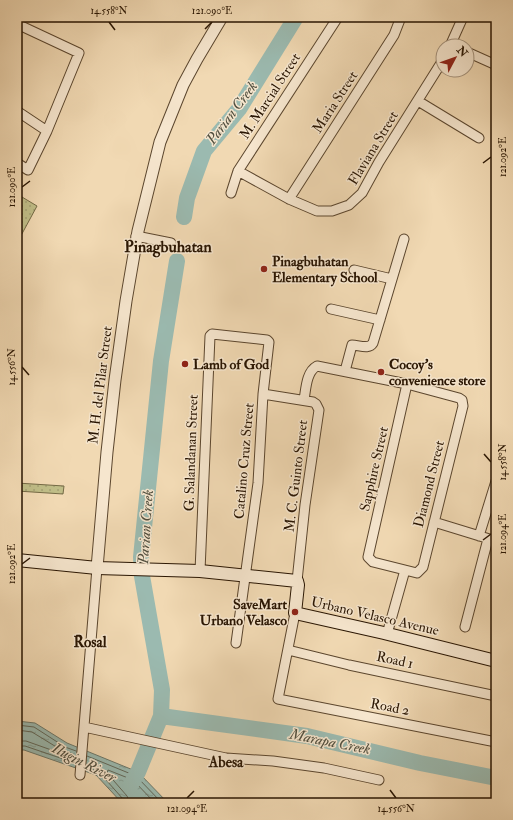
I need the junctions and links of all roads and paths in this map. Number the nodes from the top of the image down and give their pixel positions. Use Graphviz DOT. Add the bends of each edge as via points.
graph roads {
  1 [pos="222,17"];
  2 [pos="338,17"];
  3 [pos="401,17"];
  4 [pos="463,17"];
  5 [pos="17,24"];
  6 [pos="454,38"];
  7 [pos="475,56"];
  8 [pos="496,65"];
  9 [pos="435,73"];
  10 [pos="418,101"];
  11 [pos="17,111"];
  12 [pos="47,131"];
  13 [pos="479,138"];
  14 [pos="17,163"];
  15 [pos="238,172"];
  16 [pos="231,193"];
  17 [pos="289,200"];
  18 [pos="136,236"];
  19 [pos="404,239"];
  20 [pos="171,243"];
  21 [pos="354,270"];
  22 [pos="392,279"];
  23 [pos="331,309"];
  24 [pos="380,320"];
  25 [pos="210,336"];
  26 [pos="345,371"];
  27 [pos="407,384"];
  28 [pos="263,394"];
  29 [pos="304,400"];
  30 [pos="496,481"];
  31 [pos="492,505"];
  32 [pos="434,522"];
  33 [pos="479,536"];
  34 [pos="492,540"];
  35 [pos="17,560"];
  36 [pos="97,568"];
  37 [pos="405,570"];
  38 [pos="200,571"];
  39 [pos="246,575"];
  40 [pos="297,581"];
  41 [pos="295,612"];
  42 [pos="465,627"];
  43 [pos="387,634"];
  44 [pos="236,643"];
  45 [pos="288,650"];
  46 [pos="496,661"];
  47 [pos="496,696"];
  48 [pos="84,727"];
  49 [pos="496,742"];
  50 [pos="80,775"];
  51 [pos="379,780"];
  1 -- 18 [label="street, M. H. del Pilar Street" via="183,85 160,142"];
  2 -- 15 [label="street, M. Marcial Street"];
  3 -- 17 [label="street, Maria Street" via="394,35"];
  4 -- 6 [label="street"];
  5 -- 12 [label="street" via="79,53"];
  7 -- 8 [label="street"];
  9 -- 10 [label="street, Flaviana Street"];
  10 -- 13 [label="street"];
  10 -- 17 [label="street, Flaviana Street" via="356,200 341,209 325,211 317,211"];
  11 -- 12 [label="street"];
  12 -- 14 [label="street" via="28,170"];
  15 -- 16 [label="street, M. Marcial Street"];
  15 -- 17 [label="street, Flaviana Street"];
  18 -- 20 [label="street"];
  18 -- 36 [label="street, M. H. del Pilar Street" via="110,425"];
  19 -- 22 [label="street"];
  21 -- 22 [label="street"];
  22 -- 24 [label="street"];
  23 -- 24 [label="street"];
  24 -- 26 [label="street" via="372,346 351,346"];
  25 -- 28 [label="street, Catalino Cruz Street" via="212,334 268,341"];
  25 -- 38 [label="street, G. Salandanan Street"];
  26 -- 27 [label="street"];
  26 -- 29 [label="street" via="320,366 313,368 308,377"];
  27 -- 32 [label="street, Diamond Street" via="462,400 463,406"];
  27 -- 37 [label="street, Sapphire Street" via="368,557 373,562"];
  28 -- 29 [label="street, M. C. Guinto Street"];
  28 -- 39 [label="street, Catalino Cruz Street" via="258,483"];
  29 -- 40 [label="street, M. C. Guinto Street" via="316,404 319,410"];
  30 -- 31 [label="street"];
  31 -- 33 [label="street"];
  32 -- 33 [label="street"];
  32 -- 37 [label="street, Diamond Street" via="422,567 417,573"];
  33 -- 34 [label="street"];
  34 -- 42 [label="street"];
  35 -- 36 [label="main road, Urbano Velasco Avenue"];
  36 -- 38 [label="main road, Urbano Velasco Avenue"];
  36 -- 48 [label="street, M. H. del Pilar Street"];
  37 -- 43 [label="street"];
  38 -- 39 [label="main road, Urbano Velasco Avenue"];
  39 -- 40 [label="main road, Urbano Velasco Avenue"];
  39 -- 44 [label="street, Catalino Cruz Street"];
  40 -- 41 [label="main road, Urbano Velasco Avenue"];
  41 -- 43 [label="main road, Urbano Velasco Avenue"];
  41 -- 45 [label="street"];
  43 -- 46 [label="main road, Urbano Velasco Avenue"];
  45 -- 47 [label="street, Road 1"];
  45 -- 49 [label="street, Road 2" via="278,699"];
  48 -- 50 [label="street, M. H. del Pilar Street"];
  48 -- 51 [label="street" via="226,758 317,767"];
}
